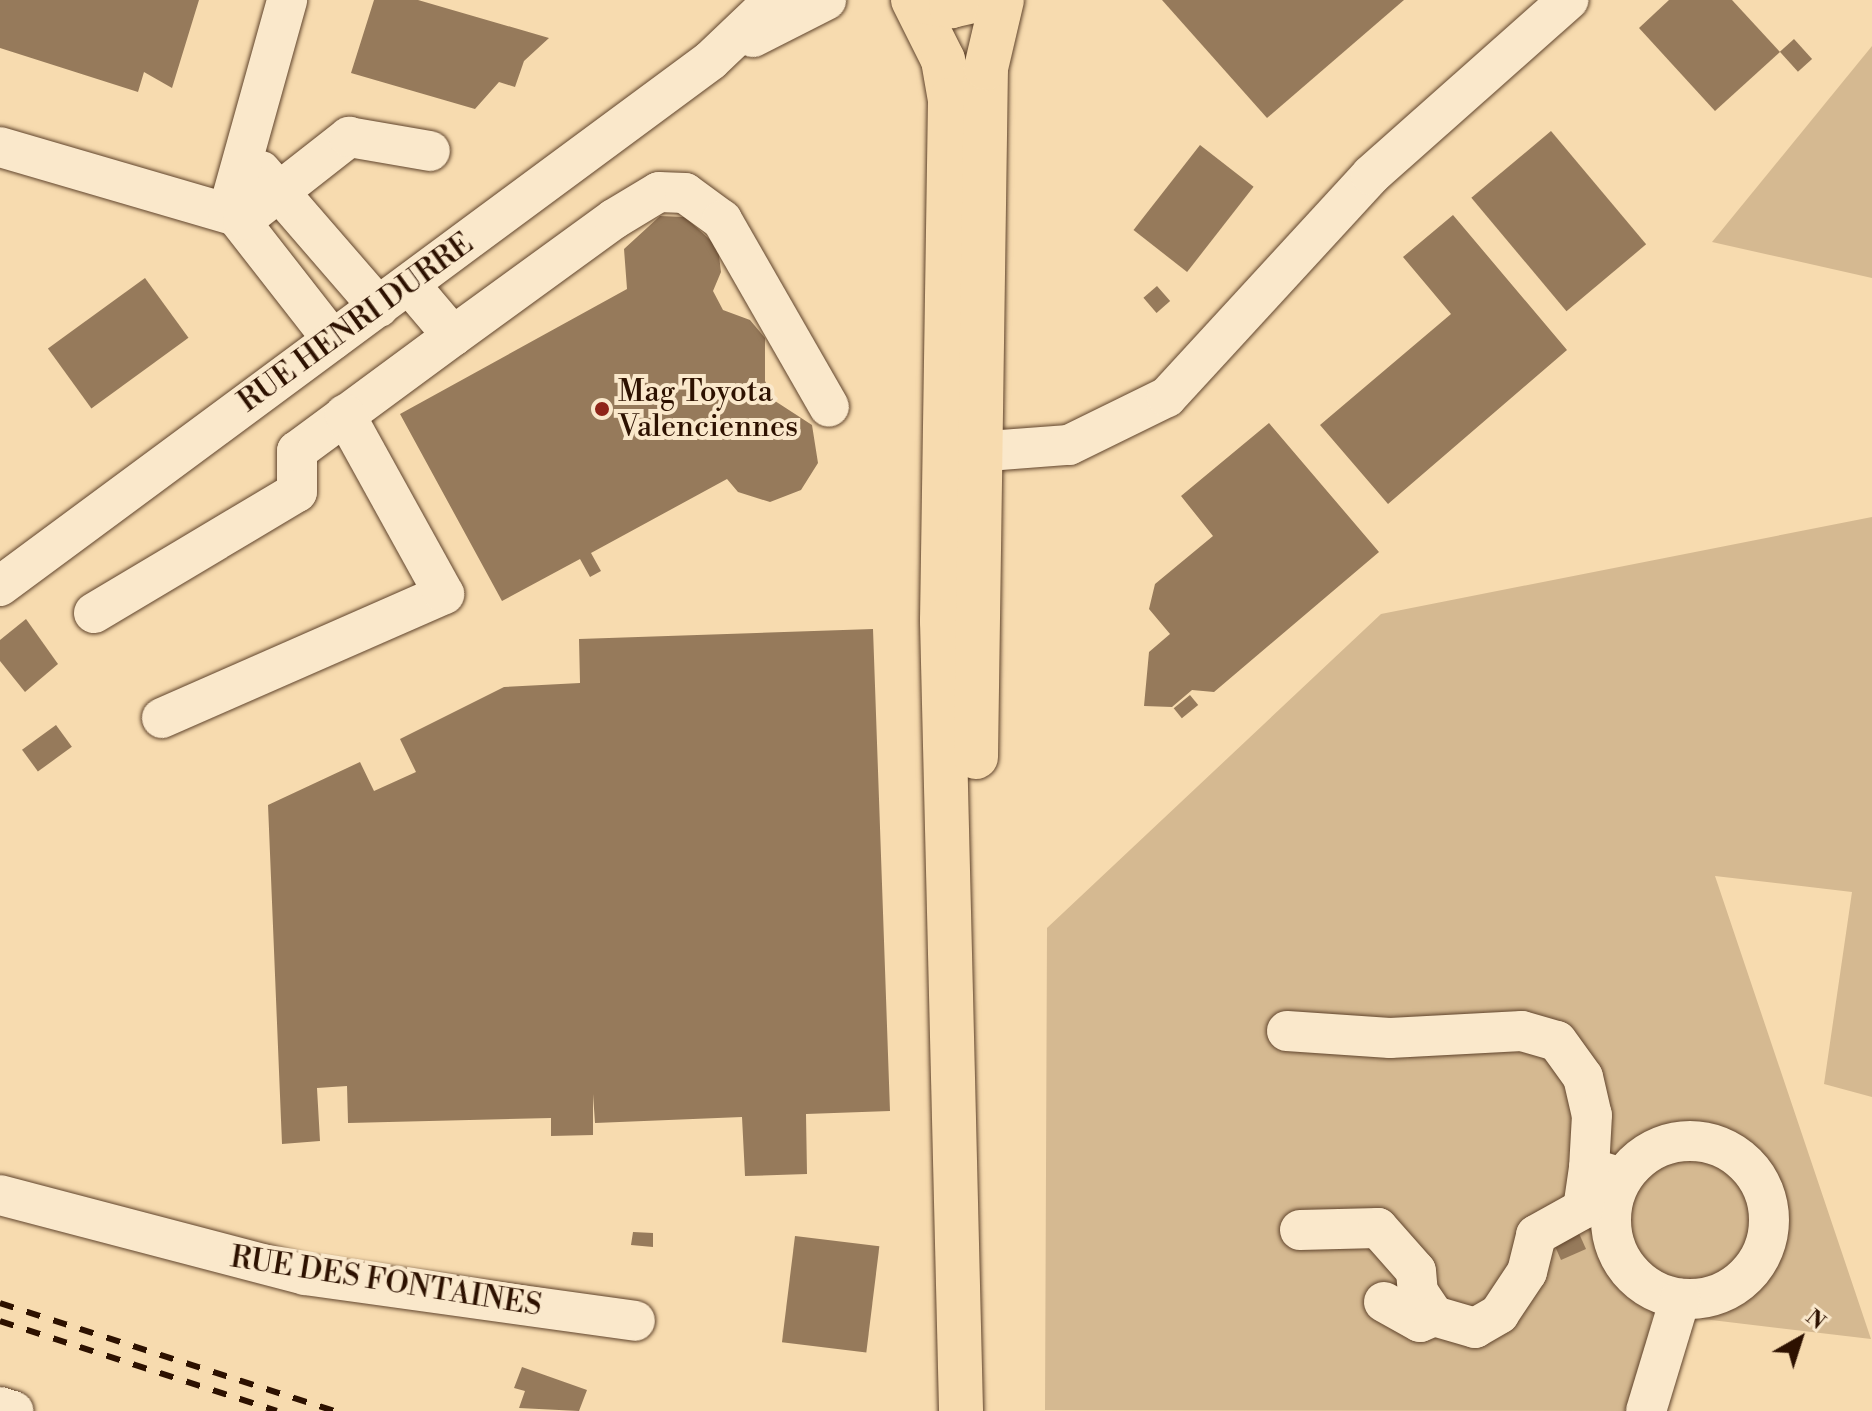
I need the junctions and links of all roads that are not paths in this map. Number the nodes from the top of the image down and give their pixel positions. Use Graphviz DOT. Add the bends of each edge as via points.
graph roads {
  1 [pos="287,0"];
  2 [pos="774,0"];
  3 [pos="826,0"];
  4 [pos="914,0"];
  5 [pos="978,0"];
  6 [pos="1002,0"];
  7 [pos="1568,0"];
  8 [pos="711,60"];
  9 [pos="0,147"];
  10 [pos="430,151"];
  11 [pos="241,164"];
  12 [pos="280,189"];
  13 [pos="236,216"];
  14 [pos="394,295"];
  15 [pos="453,336"];
  16 [pos="333,340"];
  17 [pos="829,407"];
  18 [pos="345,415"];
  19 [pos="963,454"];
  20 [pos="0,586"];
  21 [pos="94,613"];
  22 [pos="162,718"];
  23 [pos="1287,1031"];
  24 [pos="1606,1173"];
  25 [pos="0,1195"];
  26 [pos="1300,1230"];
  27 [pos="1680,1299"];
  28 [pos="1384,1302"];
  29 [pos="1434,1316"];
  30 [pos="635,1321"];
  31 [pos="0,1407"];
  32 [pos="13,1411"];
  33 [pos="961,1411"];
  34 [pos="983,1411"];
  35 [pos="1646,1411"];
  1 -- 11 [label="street"];
  2 -- 8 [label="street, RUE HENRI DURRE"];
  3 -- 8 [label="street, RUE HENRI DURRE"];
  4 -- 5 [label="main road" via="951,6"];
  4 -- 19 [label="main road" via="949,87"];
  6 -- 19 [label="main road" via="986,68"];
  7 -- 19 [label="street" via="1371,175 1167,397 1069,445"];
  8 -- 14 [label="street, RUE HENRI DURRE"];
  9 -- 13 [label="street"];
  10 -- 12 [label="street" via="349,137"];
  11 -- 12 [label="street"];
  11 -- 13 [label="street"];
  12 -- 13 [label="street"];
  12 -- 14 [label="street"];
  13 -- 16 [label="street"];
  14 -- 15 [label="street"];
  14 -- 16 [label="street, RUE HENRI DURRE"];
  15 -- 17 [label="street" via="614,219 659,192 685,193 722,220"];
  15 -- 18 [label="street"];
  16 -- 20 [label="street, RUE HENRI DURRE"];
  18 -- 21 [label="street" via="297,451 297,492"];
  18 -- 22 [label="street" via="444,594"];
  19 -- 33 [label="main road"];
  19 -- 34 [label="main road"];
  23 -- 24 [label="street" via="1390,1038 1522,1031 1557,1041 1577,1066"];
  24 -- 27 [label="street" via="1619,1255 1634,1276"];
  24 -- 27 [label="street" via="1687,1140 1737,1155 1755,1173 1770,1223 1758,1260 1731,1288"];
  24 -- 29 [label="street" via="1583,1209 1536,1235 1527,1272 1499,1314 1475,1328"];
  25 -- 30 [label="street, RUE DES FONTAINES" via="305,1275"];
  26 -- 29 [label="street" via="1378,1228 1416,1271 1418,1292"];
  27 -- 35 [label="street"];
  28 -- 29 [label="street" via="1420,1322"];
  31 -- 32 [label="street"];
}
